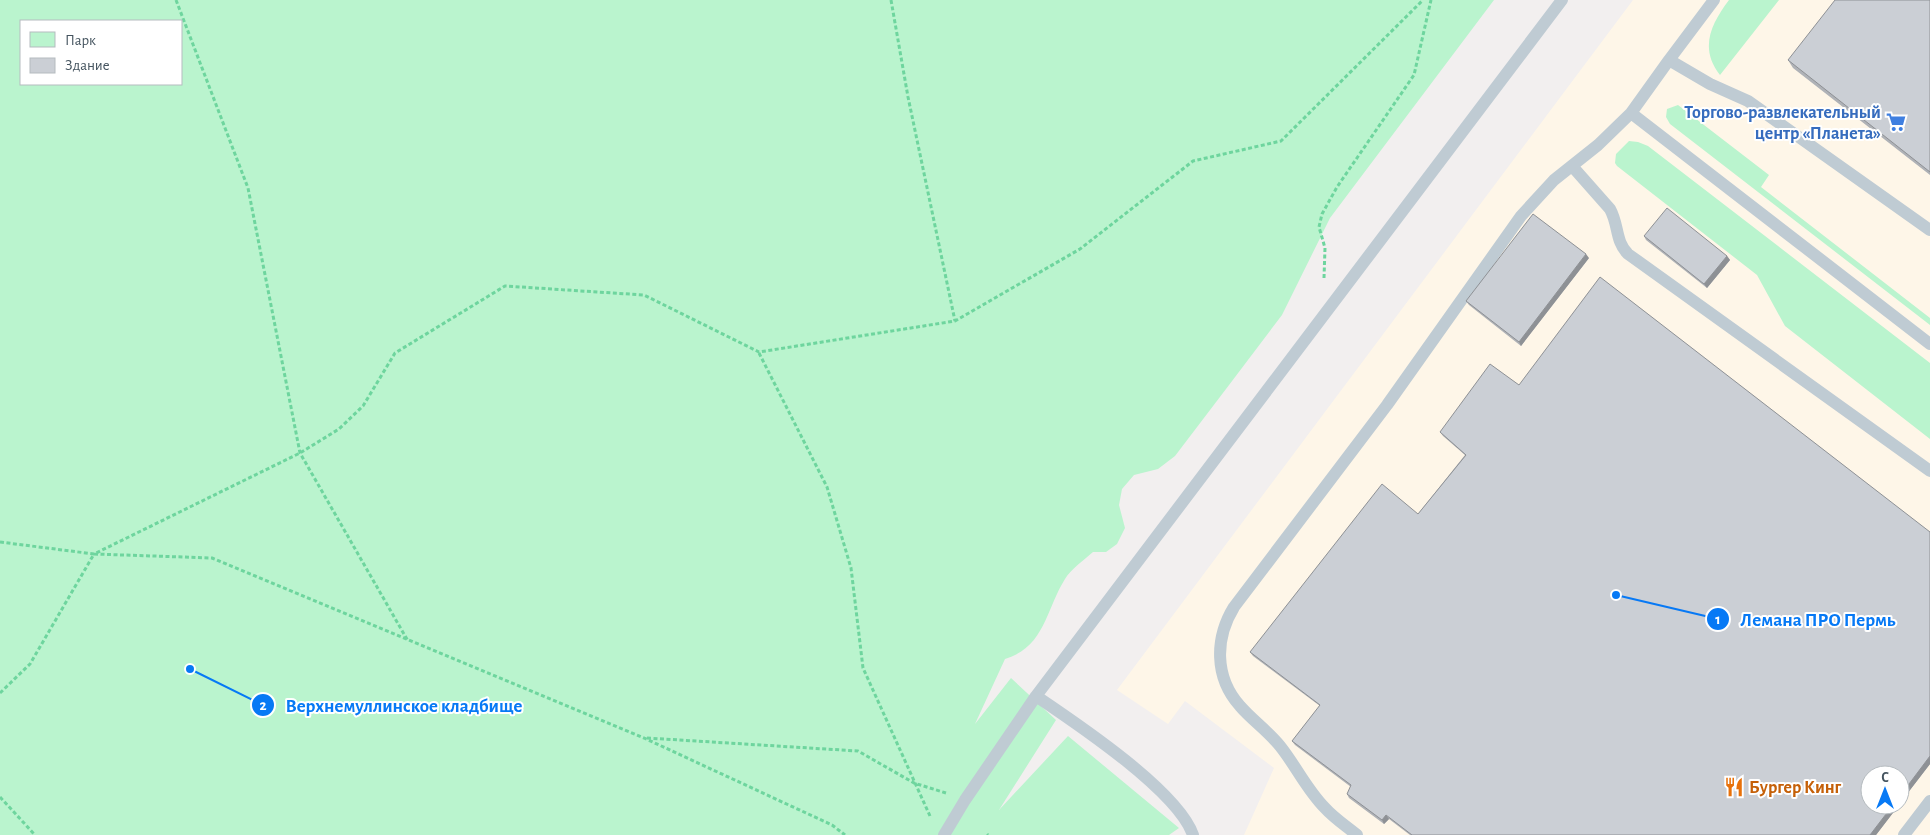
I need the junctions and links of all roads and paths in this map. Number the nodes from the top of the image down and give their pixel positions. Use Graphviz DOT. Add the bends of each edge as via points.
graph roads {
  1 [pos="176,0"];
  2 [pos="891,0"];
  3 [pos="1423,0"];
  4 [pos="1431,0"];
  5 [pos="1562,0"];
  6 [pos="1714,0"];
  7 [pos="1669,60"];
  8 [pos="1631,114"];
  9 [pos="1572,166"];
  10 [pos="1930,230"];
  11 [pos="1322,318"];
  12 [pos="956,321"];
  13 [pos="1930,344"];
  14 [pos="759,352"];
  15 [pos="300,453"];
  16 [pos="1930,471"];
  17 [pos="0,542"];
  18 [pos="94,554"];
  19 [pos="408,641"];
  20 [pos="0,693"];
  21 [pos="1036,696"];
  22 [pos="644,738"];
  23 [pos="914,783"];
  24 [pos="0,797"];
  25 [pos="965,800"];
  26 [pos="1930,801"];
  27 [pos="931,818"];
  28 [pos="35,835"];
  29 [pos="845,835"];
  30 [pos="944,835"];
  31 [pos="1193,835"];
  32 [pos="1357,835"];
  33 [pos="1904,835"];
  1 -- 15 [label="path" via="248,188"];
  2 -- 12 [label="path" via="908,97"];
  3 -- 12 [label="path" via="1281,141 1193,161 1080,249"];
  4 -- 11 [label="path" via="1414,75 1322,214 1319,227 1326,261"];
  5 -- 11 [label="lane"];
  6 -- 7 [label="lane"];
  7 -- 8 [label="lane"];
  7 -- 10 [label="lane" via="1748,101"];
  8 -- 9 [label="lane"];
  8 -- 13 [label="lane"];
  9 -- 16 [label="lane" via="1610,209 1618,242 1628,254"];
  9 -- 32 [label="lane" via="1521,216 1387,405 1234,607 1223,630 1220,666 1230,693 1282,748 1324,808"];
  11 -- 21 [label="lane"];
  12 -- 14 [label="path"];
  14 -- 15 [label="path" via="644,295 505,286 395,353 363,406 339,429"];
  14 -- 23 [label="path" via="827,487 850,568 863,668"];
  15 -- 18 [label="path"];
  15 -- 19 [label="path"];
  17 -- 18 [label="path"];
  18 -- 19 [label="path" via="212,558"];
  18 -- 20 [label="path" via="30,664"];
  19 -- 22 [label="path"];
  21 -- 25 [label="lane"];
  21 -- 31 [label="lane" via="1088,732 1161,793 1182,814"];
  22 -- 23 [label="path" via="858,751"];
  22 -- 29 [label="path" via="832,825"];
  23 -- 25 [label="path"];
  23 -- 27 [label="path"];
  24 -- 28 [label="path"];
  25 -- 30 [label="lane"];
  26 -- 33 [label="lane"];
}
